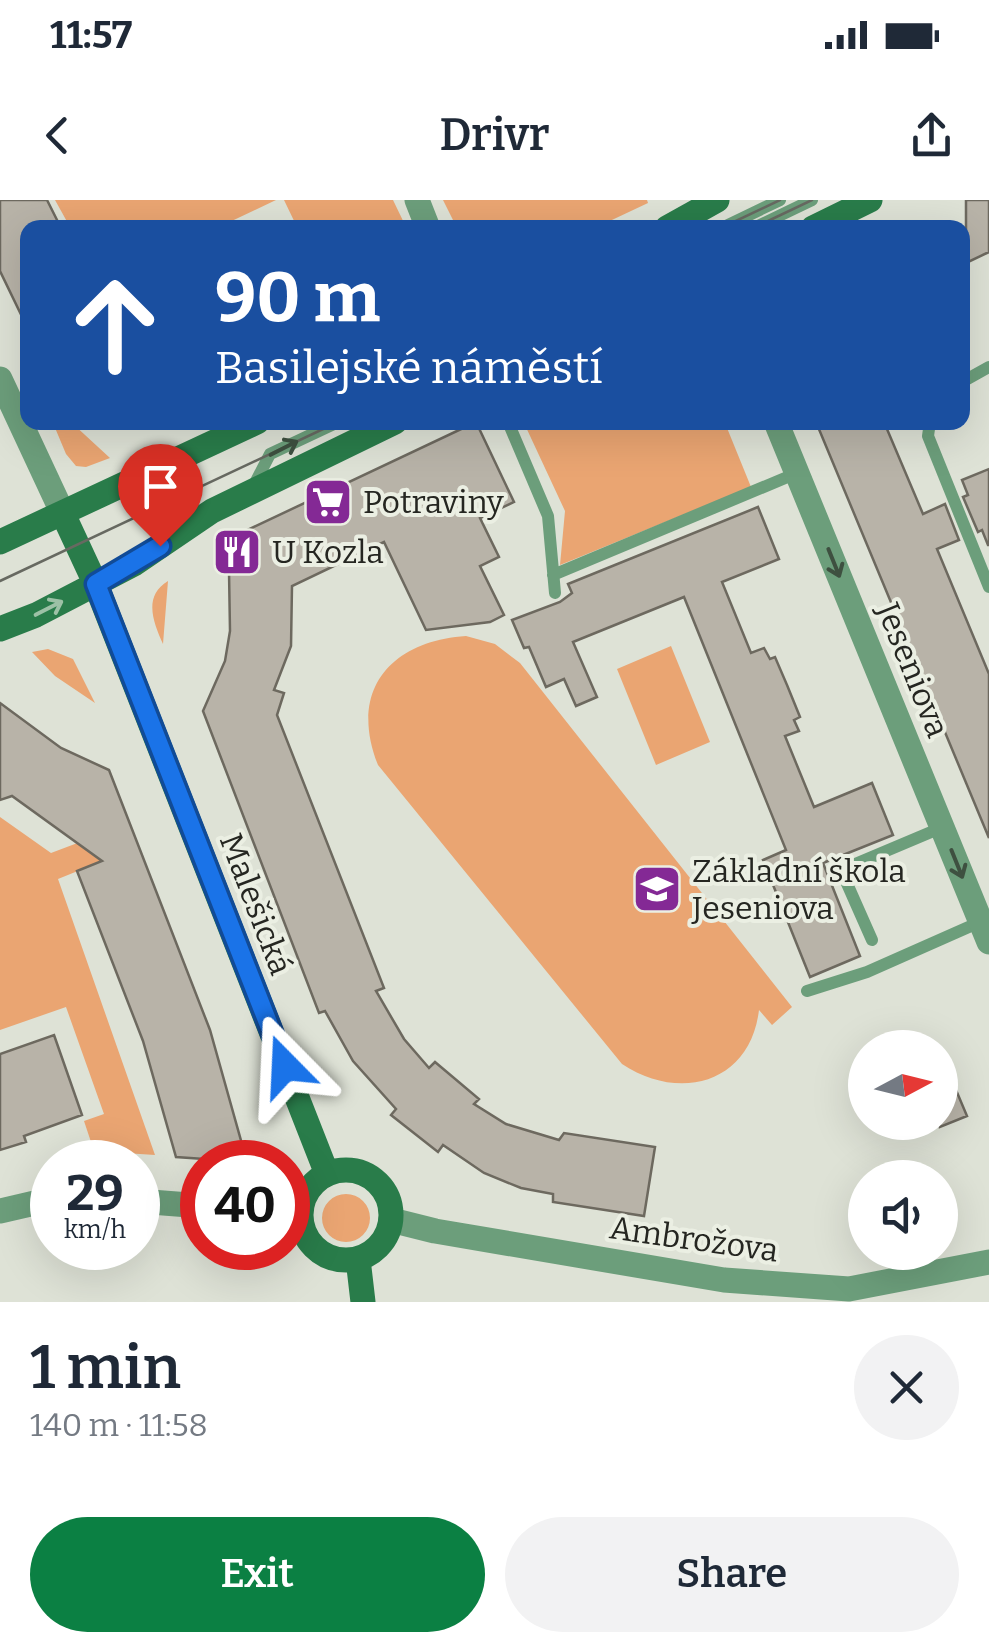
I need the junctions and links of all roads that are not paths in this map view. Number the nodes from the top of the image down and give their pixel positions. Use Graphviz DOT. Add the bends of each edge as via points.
graph roads {
  1 [pos="717,200"];
  2 [pos="780,200"];
  3 [pos="812,200"];
  4 [pos="870,200"];
  5 [pos="683,218"];
  6 [pos="739,220"];
  7 [pos="771,220"];
  8 [pos="829,220"];
  9 [pos="0,379"];
  10 [pos="20,422"];
  11 [pos="24,430"];
  12 [pos="240,430"];
  13 [pos="321,430"];
  14 [pos="379,430"];
  15 [pos="511,430"];
  16 [pos="779,430"];
  17 [pos="929,430"];
  18 [pos="798,473"];
  19 [pos="250,494"];
  20 [pos="63,514"];
  21 [pos="0,542"];
  22 [pos="554,575"];
  23 [pos="96,584"];
  24 [pos="989,587"];
  25 [pos="555,593"];
  26 [pos="0,629"];
  27 [pos="943,827"];
  28 [pos="985,932"];
  29 [pos="872,940"];
  30 [pos="806,991"];
  31 [pos="327,1174"];
  32 [pos="310,1189"];
  33 [pos="30,1204"];
  34 [pos="0,1211"];
  35 [pos="391,1220"];
  36 [pos="310,1241"];
  37 [pos="358,1259"];
  38 [pos="989,1262"];
  39 [pos="724,1291"];
  40 [pos="363,1302"];
  1 -- 5 [label="street"];
  2 -- 6 [label="lane"];
  3 -- 7 [label="lane"];
  4 -- 8 [label="street"];
  9 -- 10 [label="street"];
  11 -- 20 [label="street"];
  12 -- 20 [label="street"];
  19 -- 13 [label="lane, one-way" via="270,454"];
  14 -- 19 [label="street"];
  15 -- 22 [label="lane" via="548,516"];
  16 -- 18 [label="street, Jeseniova"];
  17 -- 24 [label="lane"];
  18 -- 22 [label="lane"];
  18 -- 27 [label="street, Jeseniova, one-way"];
  19 -- 23 [label="street"];
  20 -- 21 [label="street"];
  20 -- 23 [label="street, Malešická"];
  22 -- 25 [label="lane"];
  26 -- 23 [label="street, one-way"];
  23 -- 31 [label="street, Malešická"];
  27 -- 28 [label="street, Jeseniova, one-way"];
  27 -- 29 [label="lane" via="841,870"];
  28 -- 30 [label="lane"];
  31 -- 32 [label="street"];
  31 -- 35 [label="street" via="342,1170 372,1178 384,1190"];
  33 -- 34 [label="street"];
  35 -- 37 [label="street" via="380,1245"];
  35 -- 39 [label="street, Ambrožova"];
  36 -- 37 [label="street" via="327,1256"];
  37 -- 40 [label="street"];
  38 -- 39 [label="street, Ambrožova" via="849,1288"];
}
